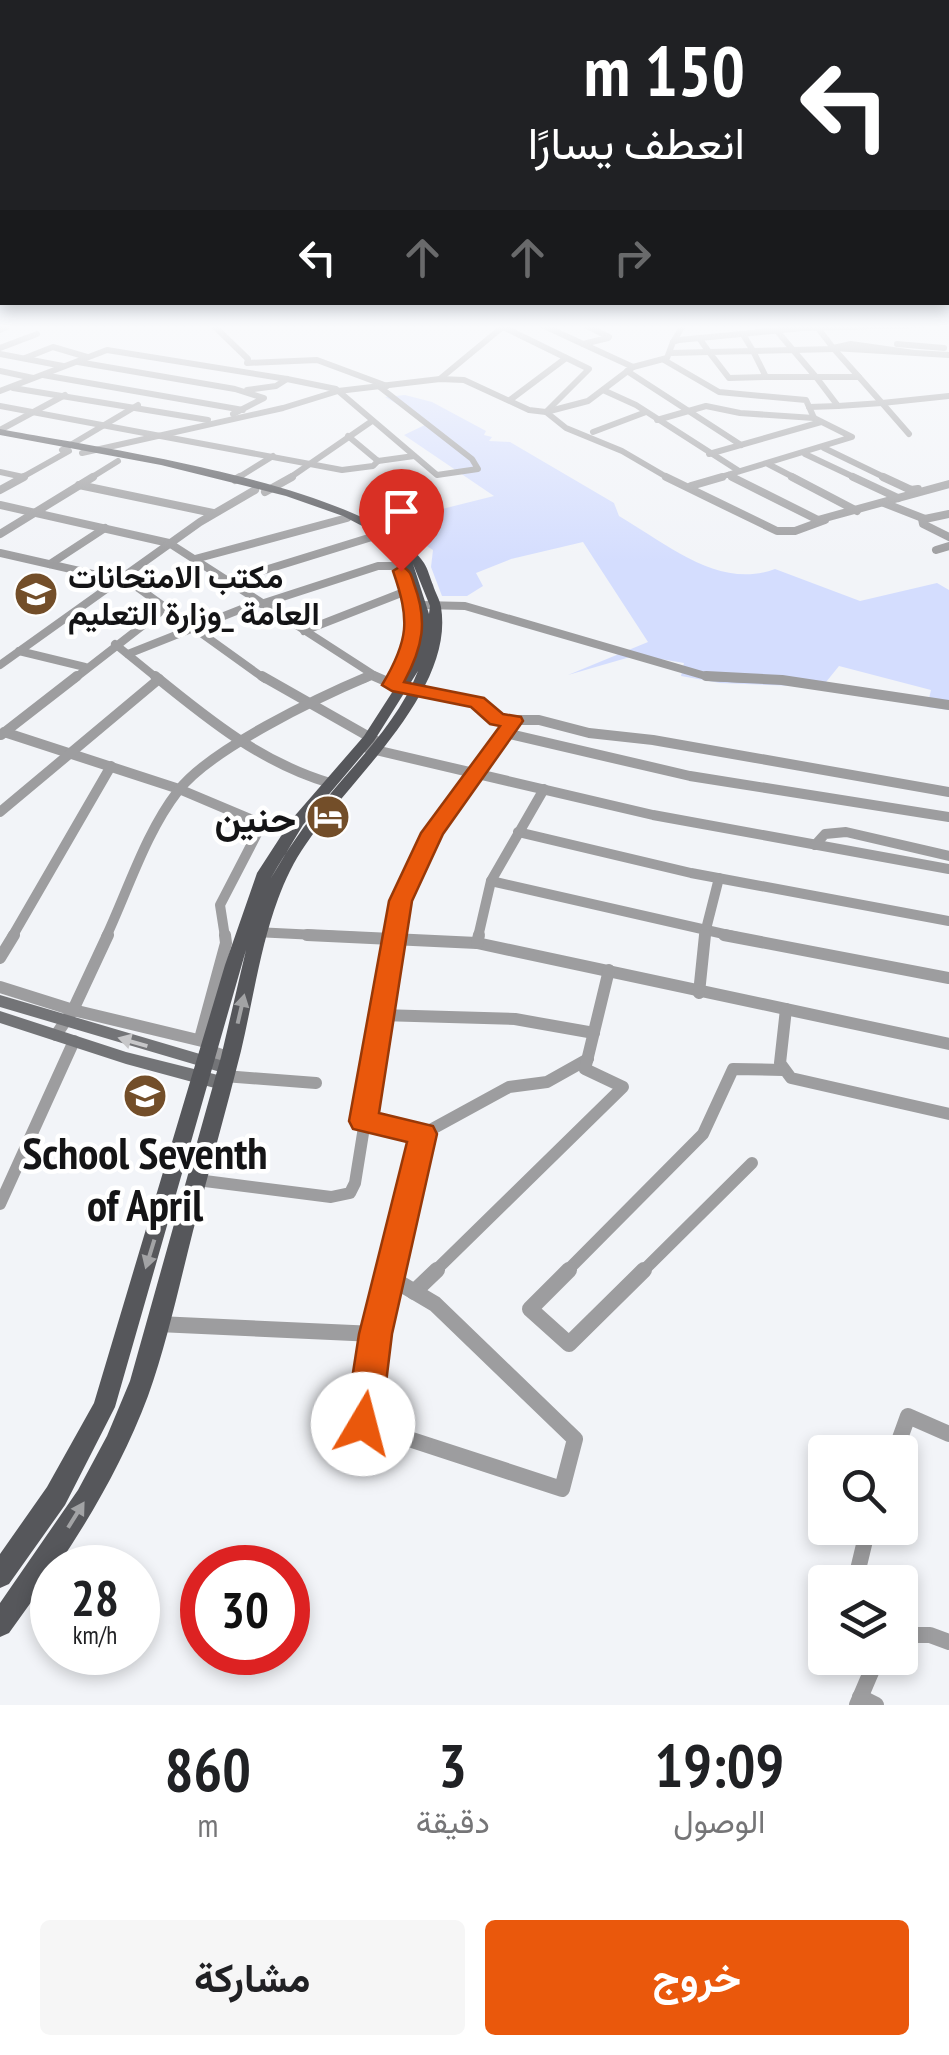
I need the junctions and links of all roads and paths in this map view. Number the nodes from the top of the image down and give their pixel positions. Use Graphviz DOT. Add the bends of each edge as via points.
graph roads {
  1 [pos="807,403"];
  2 [pos="882,403"];
  3 [pos="50,404"];
  4 [pos="115,404"];
  5 [pos="140,404"];
  6 [pos="208,404"];
  7 [pos="255,404"];
  8 [pos="286,404"];
  9 [pos="352,404"];
  10 [pos="404,404"];
  11 [pos="521,404"];
  12 [pos="555,404"];
  13 [pos="581,404"];
  14 [pos="630,404"];
  15 [pos="679,404"];
  16 [pos="706,404"];
  17 [pos="813,404"];
  18 [pos="836,404"];
  19 [pos="874,404"];
  20 [pos="0,406"];
  21 [pos="702,406"];
  22 [pos="838,406"];
  23 [pos="135,407"];
  24 [pos="244,410"];
  25 [pos="36,411"];
  26 [pos="689,411"];
  27 [pos="546,412"];
  28 [pos="646,412"];
  29 [pos="657,420"];
  30 [pos="818,420"];
  31 [pos="210,422"];
  32 [pos="372,422"];
  33 [pos="108,424"];
  34 [pos="593,432"];
  35 [pos="0,433"];
  36 [pos="155,434"];
  37 [pos="909,434"];
  38 [pos="348,436"];
  39 [pos="741,444"];
  40 [pos="824,448"];
  41 [pos="74,450"];
  42 [pos="708,454"];
  43 [pos="804,454"];
  44 [pos="274,456"];
  45 [pos="414,456"];
  46 [pos="118,461"];
  47 [pos="378,461"];
  48 [pos="316,462"];
  49 [pos="767,464"];
  50 [pos="0,472"];
  51 [pos="739,472"];
  52 [pos="728,474"];
  53 [pos="25,478"];
  54 [pos="235,480"];
  55 [pos="949,484"];
  56 [pos="78,485"];
  57 [pos="690,486"];
  58 [pos="0,490"];
  59 [pos="264,490"];
  60 [pos="899,498"];
  61 [pos="883,503"];
  62 [pos="0,504"];
  63 [pos="857,510"];
  64 [pos="35,512"];
  65 [pos="213,514"];
  66 [pos="949,514"];
  67 [pos="347,518"];
  68 [pos="922,519"];
  69 [pos="824,520"];
  70 [pos="105,528"];
  71 [pos="0,534"];
  72 [pos="384,534"];
  73 [pos="949,538"];
  74 [pos="169,543"];
  75 [pos="949,546"];
  76 [pos="936,550"];
  77 [pos="0,553"];
  78 [pos="196,559"];
  79 [pos="50,564"];
  80 [pos="121,579"];
  81 [pos="226,582"];
  82 [pos="422,594"];
  83 [pos="260,603"];
  84 [pos="164,609"];
  85 [pos="194,627"];
  86 [pos="304,630"];
  87 [pos="115,644"];
  88 [pos="19,651"];
  89 [pos="128,654"];
  90 [pos="0,664"];
  91 [pos="86,668"];
  92 [pos="372,675"];
  93 [pos="159,679"];
  94 [pos="404,688"];
  95 [pos="949,705"];
  96 [pos="311,706"];
  97 [pos="514,721"];
  98 [pos="505,732"];
  99 [pos="2,734"];
  100 [pos="245,742"];
  101 [pos="371,744"];
  102 [pos="72,754"];
  103 [pos="111,766"];
  104 [pos="476,773"];
  105 [pos="330,784"];
  106 [pos="178,789"];
  107 [pos="544,789"];
  108 [pos="949,792"];
  109 [pos="0,812"];
  110 [pos="949,817"];
  111 [pos="518,832"];
  112 [pos="815,845"];
  113 [pos="949,856"];
  114 [pos="949,869"];
  115 [pos="719,878"];
  116 [pos="491,881"];
  117 [pos="949,921"];
  118 [pos="705,931"];
  119 [pos="252,932"];
  120 [pos="393,939"];
  121 [pos="476,943"];
  122 [pos="0,958"];
  123 [pos="609,970"];
  124 [pos="949,978"];
  125 [pos="0,988"];
  126 [pos="699,993"];
  127 [pos="0,1001"];
  128 [pos="786,1009"];
  129 [pos="380,1015"];
  130 [pos="0,1017"];
  131 [pos="67,1027"];
  132 [pos="594,1033"];
  133 [pos="949,1044"];
  134 [pos="205,1058"];
  135 [pos="588,1059"];
  136 [pos="783,1070"];
  137 [pos="226,1071"];
  138 [pos="316,1083"];
  139 [pos="949,1114"];
  140 [pos="363,1121"];
  141 [pos="423,1134"];
  142 [pos="752,1162"];
  143 [pos="197,1180"];
  144 [pos="0,1204"];
  145 [pos="390,1278"];
  146 [pos="414,1292"];
  147 [pos="158,1324"];
  148 [pos="375,1334"];
  149 [pos="949,1434"];
  150 [pos="901,1435"];
  151 [pos="0,1575"];
  152 [pos="0,1624"];
  153 [pos="918,1634"];
  154 [pos="949,1642"];
  155 [pos="872,1675"];
  156 [pos="864,1702"];
  1 -- 30 [label="street"];
  2 -- 37 [label="street"];
  3 -- 25 [label="street"];
  4 -- 23 [label="street"];
  5 -- 23 [label="street"];
  6 -- 24 [label="street"];
  7 -- 24 [label="street"];
  8 -- 31 [label="street"];
  9 -- 32 [label="street"];
  10 -- 45 [label="street" via="479,468 440,476"];
  11 -- 27 [label="street"];
  12 -- 27 [label="street"];
  13 -- 27 [label="street"];
  14 -- 28 [label="street"];
  15 -- 26 [label="street"];
  16 -- 21 [label="street"];
  17 -- 22 [label="street"];
  18 -- 22 [label="street"];
  19 -- 22 [label="street"];
  20 -- 25 [label="street"];
  21 -- 26 [label="street"];
  21 -- 30 [label="street"];
  23 -- 31 [label="street"];
  23 -- 33 [label="street"];
  24 -- 31 [label="street"];
  25 -- 33 [label="street"];
  25 -- 35 [label="street"];
  26 -- 29 [label="street"];
  26 -- 39 [label="street"];
  27 -- 57 [label="street" via="566,428"];
  28 -- 29 [label="street"];
  28 -- 34 [label="street"];
  29 -- 42 [label="street"];
  30 -- 39 [label="street"];
  30 -- 40 [label="street" via="852,436"];
  31 -- 36 [label="street"];
  32 -- 38 [label="street"];
  32 -- 45 [label="street"];
  33 -- 36 [label="street"];
  33 -- 41 [label="street"];
  35 -- 41 [label="main road"];
  36 -- 41 [label="street"];
  36 -- 44 [label="street"];
  38 -- 47 [label="street"];
  38 -- 48 [label="street"];
  39 -- 42 [label="street"];
  40 -- 43 [label="street"];
  40 -- 55 [label="street" via="912,490"];
  41 -- 46 [label="main road"];
  41 -- 53 [label="street"];
  41 -- 54 [label="main road"];
  42 -- 51 [label="street"];
  43 -- 49 [label="street"];
  43 -- 60 [label="street"];
  44 -- 48 [label="street"];
  44 -- 54 [label="street"];
  45 -- 47 [label="street"];
  46 -- 56 [label="street"];
  46 -- 59 [label="main road"];
  47 -- 48 [label="street" via="356,470"];
  48 -- 59 [label="street"];
  49 -- 51 [label="street"];
  49 -- 63 [label="street"];
  50 -- 53 [label="street"];
  51 -- 52 [label="street"];
  52 -- 57 [label="street"];
  52 -- 69 [label="street"];
  53 -- 58 [label="street"];
  54 -- 59 [label="main road"];
  55 -- 60 [label="street"];
  56 -- 64 [label="street"];
  56 -- 65 [label="street"];
  57 -- 69 [label="street" via="781,532"];
  59 -- 65 [label="street"];
  59 -- 67 [label="main road"];
  59 -- 72 [label="main road" via="336,507"];
  60 -- 61 [label="street"];
  61 -- 63 [label="street"];
  61 -- 68 [label="street"];
  62 -- 64 [label="street"];
  63 -- 69 [label="street"];
  64 -- 70 [label="street"];
  64 -- 71 [label="street"];
  65 -- 74 [label="street"];
  66 -- 68 [label="street"];
  67 -- 72 [label="main road"];
  67 -- 78 [label="street"];
  68 -- 73 [label="street"];
  70 -- 74 [label="street"];
  70 -- 79 [label="street"];
  72 -- 81 [label="street"];
  72 -- 82 [label="main road" via="411,559"];
  74 -- 78 [label="street"];
  74 -- 80 [label="street"];
  75 -- 76 [label="street"];
  77 -- 79 [label="street"];
  78 -- 81 [label="street"];
  79 -- 80 [label="street"];
  80 -- 84 [label="street"];
  80 -- 88 [label="street"];
  81 -- 83 [label="street"];
  82 -- 83 [label="street" via="391,564"];
  82 -- 86 [label="street"];
  82 -- 94 [label="street"];
  82 -- 94 [label="main road" via="437,627 434,652"];
  82 -- 95 [label="street" via="709,677 782,680"];
  83 -- 85 [label="street"];
  83 -- 86 [label="street"];
  84 -- 85 [label="street"];
  84 -- 87 [label="street"];
  85 -- 89 [label="street"];
  85 -- 96 [label="street"];
  86 -- 92 [label="street"];
  87 -- 89 [label="street"];
  87 -- 91 [label="street"];
  88 -- 90 [label="street"];
  88 -- 91 [label="street"];
  89 -- 93 [label="street"];
  91 -- 99 [label="street"];
  92 -- 94 [label="street"];
  92 -- 96 [label="street"];
  93 -- 100 [label="street"];
  93 -- 102 [label="street"];
  94 -- 97 [label="street" via="477,702 498,720"];
  94 -- 101 [label="main road"];
  96 -- 100 [label="street"];
  96 -- 101 [label="street"];
  97 -- 98 [label="street"];
  97 -- 108 [label="street" via="540,720"];
  98 -- 104 [label="street"];
  98 -- 110 [label="street" via="690,776"];
  99 -- 102 [label="street"];
  100 -- 105 [label="street" via="302,778"];
  100 -- 106 [label="street"];
  101 -- 104 [label="street"];
  101 -- 105 [label="main road"];
  101 -- 119 [label="main road" via="296,846"];
  102 -- 103 [label="street"];
  102 -- 109 [label="street"];
  103 -- 106 [label="street"];
  103 -- 122 [label="street"];
  104 -- 107 [label="street"];
  104 -- 120 [label="street" via="414,869"];
  105 -- 119 [label="main road" via="272,860"];
  106 -- 131 [label="street"];
  106 -- 134 [label="street" via="262,824 220,906 226,943"];
  107 -- 111 [label="street"];
  107 -- 112 [label="street"];
  111 -- 115 [label="street"];
  111 -- 116 [label="street"];
  112 -- 113 [label="street" via="825,834 846,832"];
  112 -- 114 [label="street"];
  115 -- 117 [label="street"];
  115 -- 118 [label="street"];
  116 -- 118 [label="street"];
  116 -- 121 [label="street"];
  118 -- 124 [label="street"];
  118 -- 126 [label="street"];
  119 -- 120 [label="street"];
  119 -- 134 [label="main road"];
  137 -- 119 [label="main road, one-way"];
  120 -- 121 [label="street"];
  120 -- 129 [label="street"];
  121 -- 123 [label="street"];
  123 -- 126 [label="street"];
  123 -- 132 [label="street"];
  125 -- 131 [label="street"];
  126 -- 128 [label="street"];
  127 -- 131 [label="street"];
  128 -- 133 [label="street"];
  128 -- 136 [label="street"];
  129 -- 132 [label="street" via="515,1019"];
  129 -- 140 [label="street"];
  130 -- 131 [label="street"];
  131 -- 134 [label="street"];
  131 -- 134 [label="street"];
  131 -- 144 [label="street"];
  132 -- 135 [label="street"];
  134 -- 137 [label="street"];
  134 -- 137 [label="street"];
  134 -- 151 [label="main road, one-way" via="104,1407"];
  135 -- 141 [label="street" via="548,1082 493,1094"];
  135 -- 146 [label="street" via="585,1069 624,1087"];
  136 -- 139 [label="street" via="805,1082"];
  136 -- 142 [label="street" via="733,1069 703,1134 530,1309 569,1344"];
  137 -- 138 [label="street"];
  137 -- 143 [label="main road"];
  140 -- 141 [label="street"];
  140 -- 143 [label="street" via="355,1182 340,1197"];
  141 -- 145 [label="street"];
  143 -- 147 [label="main road"];
  145 -- 146 [label="street"];
  145 -- 148 [label="street"];
  146 -- 148 [label="street" via="435,1304 575,1439 562,1489 363,1424"];
  147 -- 148 [label="street"];
  152 -- 147 [label="main road, one-way" via="102,1472 146,1371"];
  149 -- 150 [label="street" via="908,1416"];
  153 -- 154 [label="street"];
  155 -- 156 [label="street"];
}
